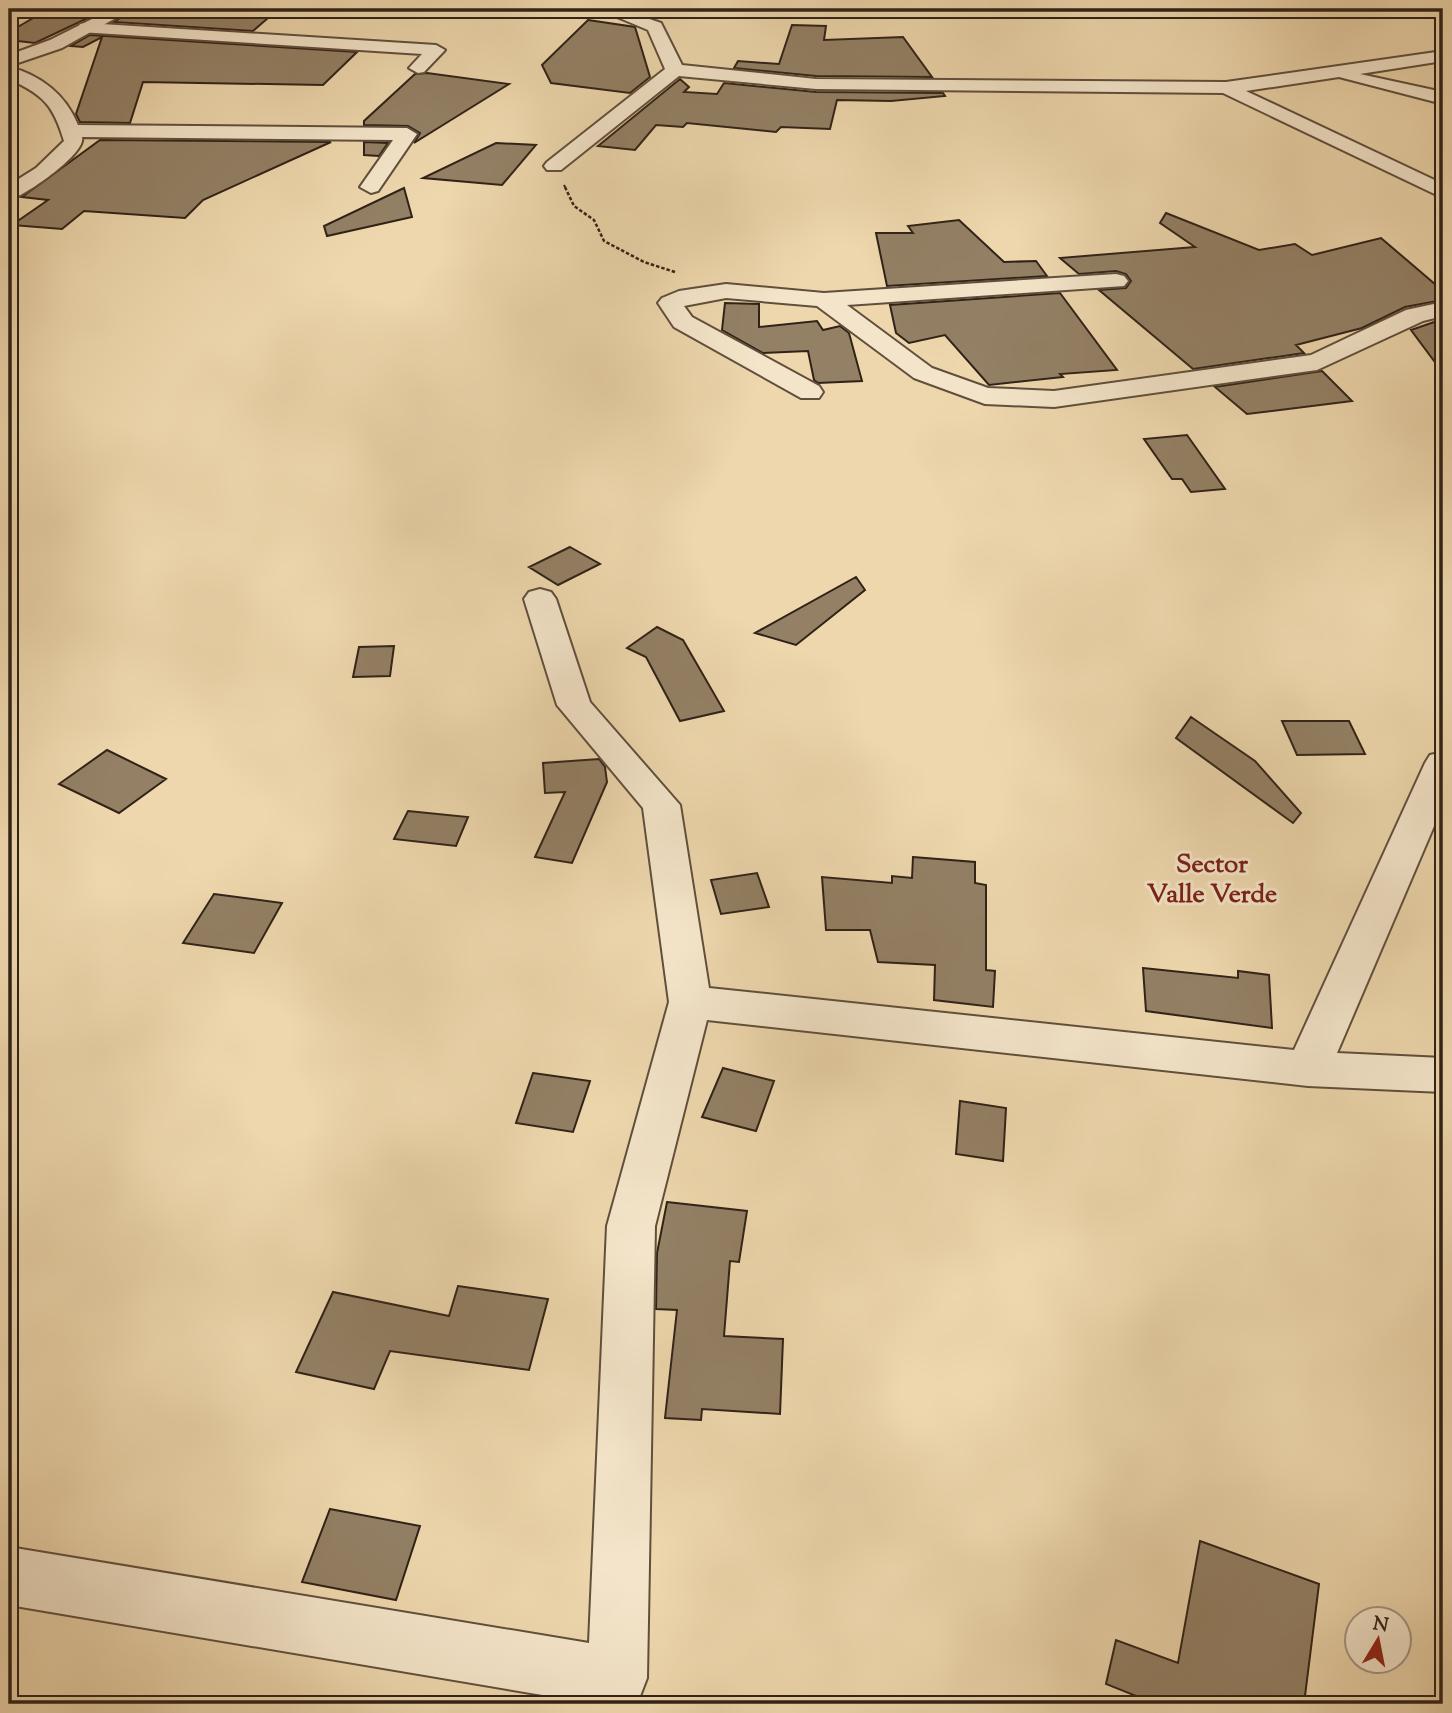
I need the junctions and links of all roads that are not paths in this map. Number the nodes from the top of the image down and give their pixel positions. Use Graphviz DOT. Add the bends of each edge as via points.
graph roads {
  1 [pos="124,9"];
  2 [pos="606,9"];
  3 [pos="86,28"];
  4 [pos="14,56"];
  5 [pos="1443,56"];
  6 [pos="418,68"];
  7 [pos="675,70"];
  8 [pos="9,72"];
  9 [pos="1328,72"];
  10 [pos="1226,88"];
  11 [pos="1443,98"];
  12 [pos="71,131"];
  13 [pos="554,166"];
  14 [pos="371,187"];
  15 [pos="1443,192"];
  16 [pos="9,194"];
  17 [pos="1116,281"];
  18 [pos="824,300"];
  19 [pos="1443,309"];
  20 [pos="810,393"];
  21 [pos="540,599"];
  22 [pos="1443,763"];
  23 [pos="690,1002"];
  24 [pos="1308,1069"];
  25 [pos="1443,1075"];
  26 [pos="9,1576"];
  27 [pos="612,1691"];
  1 -- 3 [label="street"];
  2 -- 7 [label="street" via="655,27"];
  3 -- 4 [label="street"];
  3 -- 6 [label="street" via="436,50"];
  5 -- 9 [label="street"];
  7 -- 10 [label="street" via="816,84"];
  7 -- 13 [label="street"];
  8 -- 12 [label="street" via="38,86 63,106"];
  9 -- 10 [label="street"];
  9 -- 11 [label="street"];
  10 -- 15 [label="street"];
  12 -- 14 [label="street" via="407,134"];
  12 -- 16 [label="street" via="74,142 43,172"];
  17 -- 18 [label="street"];
  18 -- 19 [label="street" via="923,373 985,396 1054,399 1317,362 1415,315"];
  18 -- 20 [label="street" via="714,292 670,303 683,322"];
  21 -- 23 [label="street" via="574,705 661,805"];
  22 -- 24 [label="street"];
  23 -- 24 [label="street"];
  23 -- 27 [label="street" via="631,1226"];
  24 -- 25 [label="street"];
  26 -- 27 [label="street"];
}
